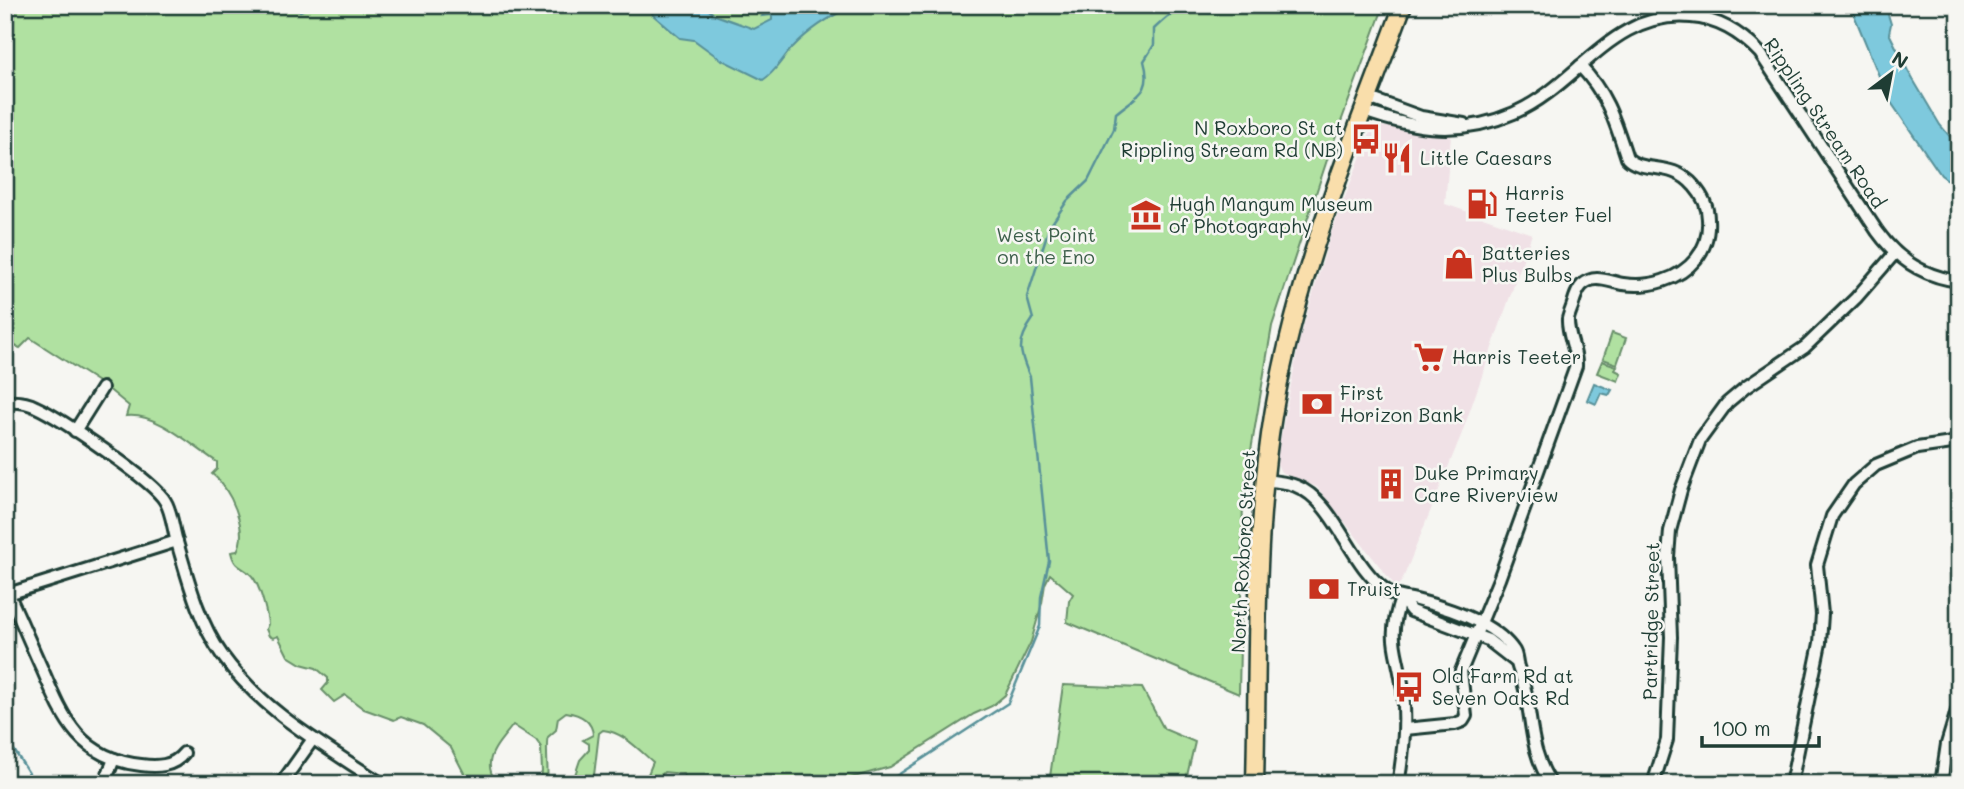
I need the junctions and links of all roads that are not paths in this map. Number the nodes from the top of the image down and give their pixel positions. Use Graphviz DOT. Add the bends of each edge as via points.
graph roads {
  1 [pos="1403,5"];
  2 [pos="1580,66"];
  3 [pos="1367,105"];
  4 [pos="1895,253"];
  5 [pos="1959,281"];
  6 [pos="102,388"];
  7 [pos="5,402"];
  8 [pos="75,430"];
  9 [pos="1959,442"];
  10 [pos="1265,480"];
  11 [pos="177,541"];
  12 [pos="7,590"];
  13 [pos="1401,598"];
  14 [pos="1480,622"];
  15 [pos="1475,634"];
  16 [pos="1516,662"];
  17 [pos="1959,704"];
  18 [pos="1405,729"];
  19 [pos="313,739"];
  20 [pos="184,753"];
  21 [pos="114,759"];
  22 [pos="379,782"];
  23 [pos="104,784"];
  24 [pos="281,784"];
  25 [pos="1255,784"];
  26 [pos="1398,784"];
  27 [pos="1551,784"];
  28 [pos="1653,784"];
  29 [pos="1791,784"];
  30 [pos="1941,784"];
  1 -- 3 [label="highway, North Roxboro Street"];
  2 -- 3 [label="street, Rippling Stream Road" via="1530,105 1470,125 1419,127"];
  2 -- 4 [label="street, Rippling Stream Road" via="1625,31 1652,19 1697,17 1734,31 1769,64"];
  2 -- 14 [label="street" via="1608,104 1631,163 1672,170 1695,186 1707,210 1707,238 1693,262 1671,278 1642,285 1592,279 1576,293 1568,318 1576,366"];
  3 -- 10 [label="highway, North Roxboro Street" via="1299,297 1277,394"];
  4 -- 5 [label="street, Rippling Stream Road" via="1924,272"];
  4 -- 28 [label="street, Partridge Street" via="1805,347 1727,403 1700,440 1670,531 1667,740"];
  6 -- 8 [label="street"];
  7 -- 8 [label="street" via="35,406"];
  8 -- 11 [label="street" via="153,486 166,501"];
  9 -- 29 [label="street" via="1917,448 1876,465 1854,484 1832,516 1818,555 1820,643"];
  10 -- 13 [label="street" via="1297,486 1314,497 1369,575"];
  10 -- 25 [label="highway, North Roxboro Street"];
  11 -- 12 [label="street"];
  11 -- 19 [label="street" via="189,582 221,653 266,705"];
  12 -- 21 [label="street" via="65,719 79,736"];
  13 -- 14 [label="street"];
  13 -- 15 [label="street" via="1411,611"];
  13 -- 18 [label="street" via="1392,632"];
  14 -- 15 [label="street"];
  14 -- 16 [label="street" via="1513,650"];
  15 -- 16 [label="street"];
  15 -- 18 [label="street" via="1461,671 1463,721"];
  16 -- 27 [label="street" via="1528,698 1535,751"];
  17 -- 30 [label="street"];
  18 -- 26 [label="street"];
  19 -- 22 [label="street"];
  19 -- 24 [label="street"];
  20 -- 21 [label="street" via="179,760 153,767"];
  21 -- 23 [label="street"];
}
